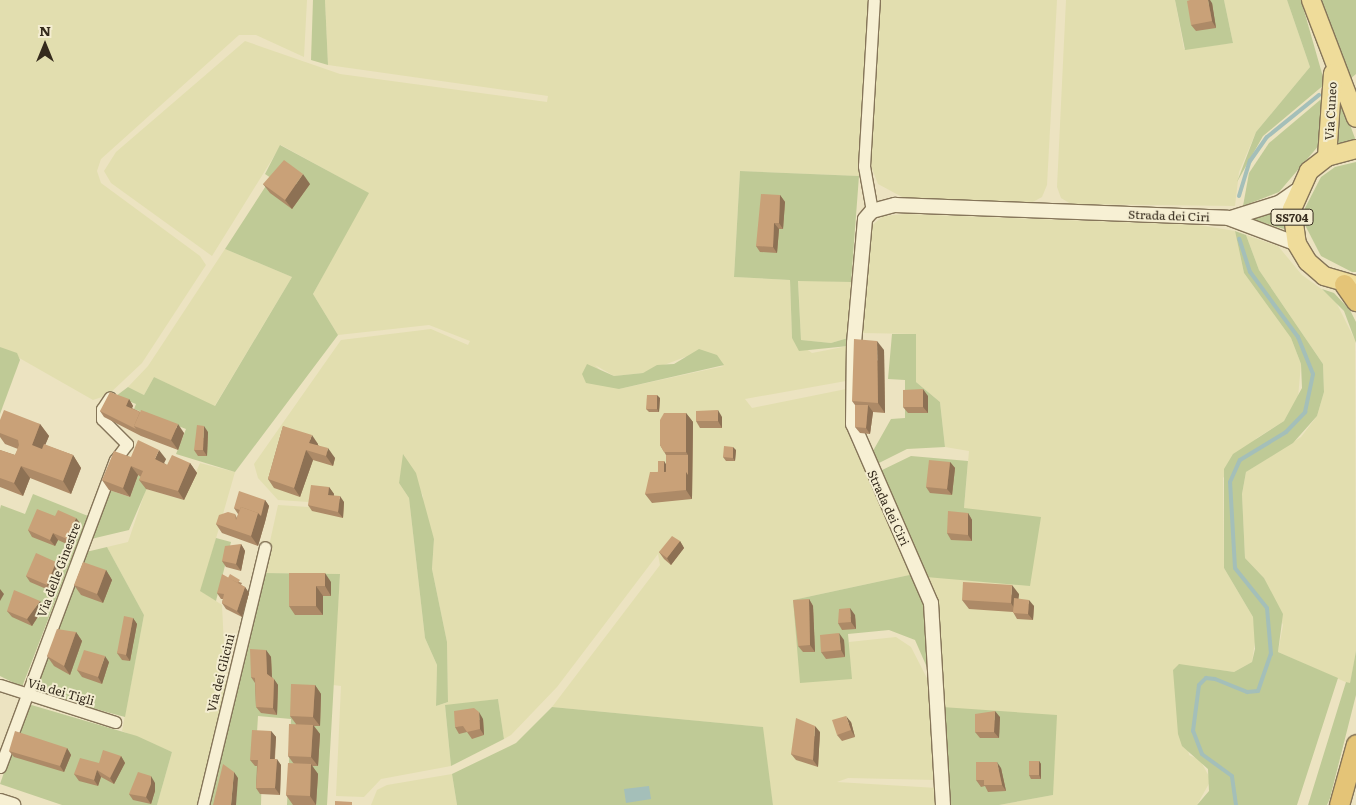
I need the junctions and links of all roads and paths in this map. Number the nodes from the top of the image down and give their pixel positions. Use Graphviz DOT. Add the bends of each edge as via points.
graph roads {
  1 [pos="874,0"];
  2 [pos="1311,0"];
  3 [pos="1333,65"];
  4 [pos="1356,118"];
  5 [pos="1356,149"];
  6 [pos="1327,156"];
  7 [pos="1296,191"];
  8 [pos="872,212"];
  9 [pos="1228,218"];
  10 [pos="1297,244"];
  11 [pos="1350,284"];
  12 [pos="1356,301"];
  13 [pos="110,397"];
  14 [pos="266,547"];
  15 [pos="0,685"];
  16 [pos="25,697"];
  17 [pos="115,722"];
  18 [pos="1356,744"];
  19 [pos="0,767"];
  20 [pos="0,801"];
  21 [pos="12,805"];
  22 [pos="203,805"];
  23 [pos="943,805"];
  24 [pos="1339,805"];
  1 -- 8 [label="street" via="864,166"];
  2 -- 3 [label="main road, Via Cuneo"];
  3 -- 4 [label="main road, Via Cuneo"];
  3 -- 6 [label="main road, Via Cuneo" via="1334,106"];
  5 -- 6 [label="main road, Via Cuneo / SS704"];
  6 -- 7 [label="main road, Via Cuneo / SS704" via="1309,171"];
  7 -- 9 [label="street" via="1279,203"];
  7 -- 10 [label="main road, Via Cuneo / SS704" via="1292,218"];
  8 -- 9 [label="street, Strada dei Ciri" via="895,206"];
  8 -- 23 [label="street, Strada dei Ciri" via="861,230 853,424 931,603"];
  9 -- 10 [label="street"];
  10 -- 11 [label="main road, Via Cuneo / SS704" via="1319,271"];
  11 -- 12 [label="highway, SS704"];
  13 -- 16 [label="street, Via delle Ginestre" via="102,409 102,419 123,437 127,446 115,460"];
  14 -- 22 [label="street, Via dei Glicini"];
  15 -- 16 [label="street, Via dei Tigli"];
  16 -- 17 [label="street, Via dei Tigli"];
  16 -- 19 [label="street, Via delle Ginestre"];
  18 -- 24 [label="highway"];
  20 -- 21 [label="street"];
}
